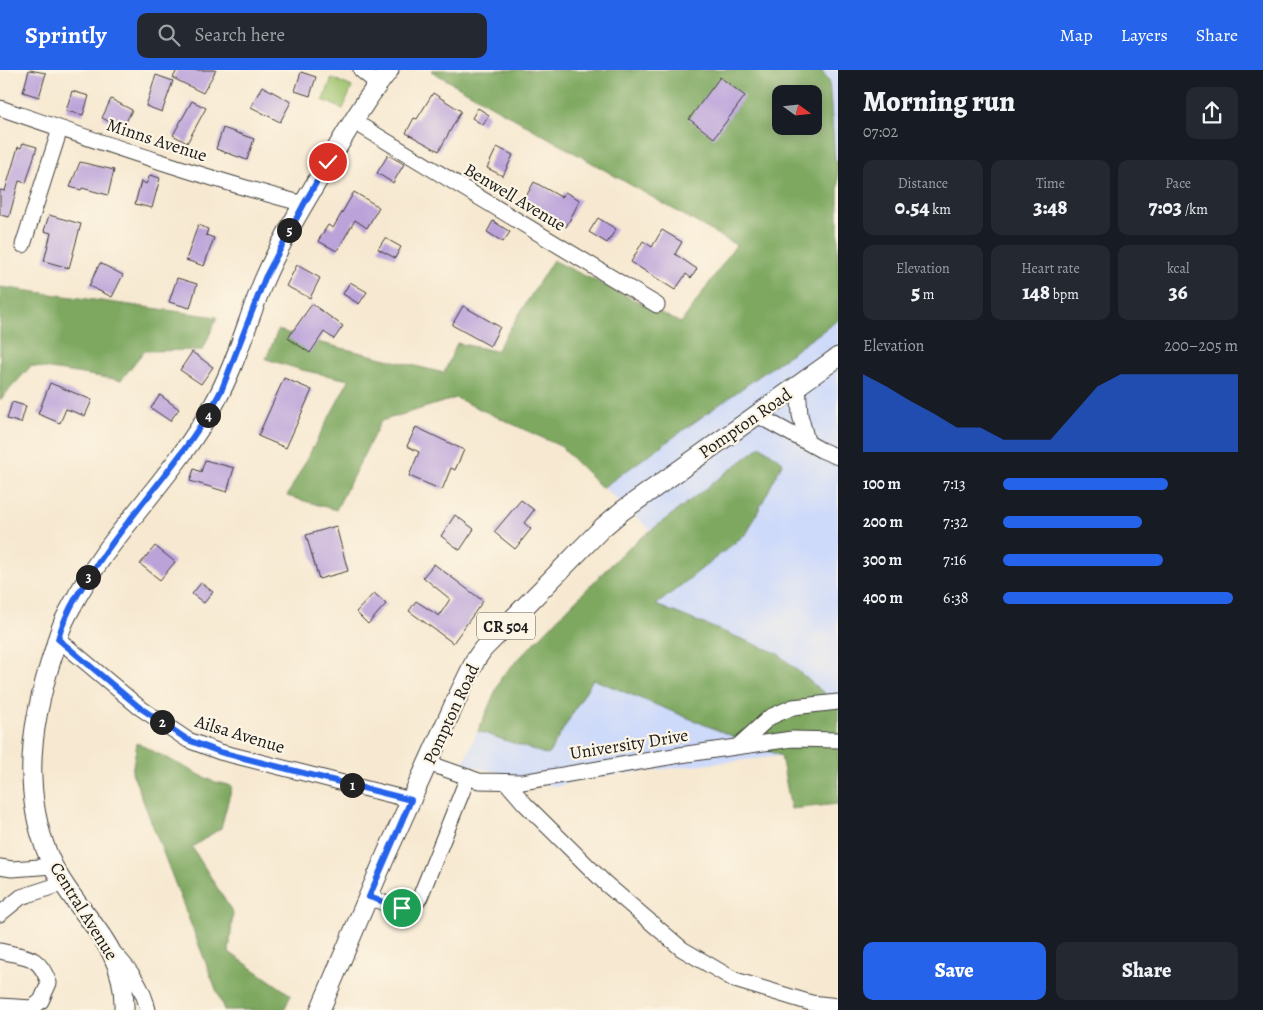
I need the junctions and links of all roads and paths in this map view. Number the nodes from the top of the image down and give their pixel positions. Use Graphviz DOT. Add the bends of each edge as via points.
graph roads {
  1 [pos="361,70"];
  2 [pos="383,77"];
  3 [pos="0,108"];
  4 [pos="353,121"];
  5 [pos="60,129"];
  6 [pos="304,204"];
  7 [pos="24,245"];
  8 [pos="657,305"];
  9 [pos="838,357"];
  10 [pos="798,385"];
  11 [pos="758,414"];
  12 [pos="807,441"];
  13 [pos="838,457"];
  14 [pos="58,639"];
  15 [pos="838,702"];
  16 [pos="838,740"];
  17 [pos="738,746"];
  18 [pos="428,763"];
  19 [pos="468,777"];
  20 [pos="506,782"];
  21 [pos="411,800"];
  22 [pos="53,866"];
  23 [pos="0,867"];
  24 [pos="64,883"];
  25 [pos="369,897"];
  26 [pos="0,914"];
  27 [pos="0,950"];
  28 [pos="111,950"];
  29 [pos="0,1006"];
  30 [pos="838,1006"];
  31 [pos="124,1010"];
  32 [pos="148,1010"];
  33 [pos="320,1010"];
  1 -- 2 [label="street"];
  2 -- 4 [label="main road, Central Avenue"];
  3 -- 5 [label="street, Minns Avenue"];
  4 -- 6 [label="main road, Central Avenue"];
  4 -- 8 [label="street, Benwell Avenue"];
  5 -- 6 [label="street, Minns Avenue"];
  5 -- 7 [label="street"];
  6 -- 14 [label="main road, Central Avenue" via="265,278 213,406 185,449 88,577 67,613"];
  9 -- 10 [label="main road, Pompton Road / CR 504"];
  10 -- 11 [label="main road, Pompton Road / CR 504"];
  10 -- 12 [label="street" via="800,415"];
  11 -- 12 [label="street"];
  11 -- 18 [label="main road, Pompton Road / CR 504" via="622,511 501,631 476,659"];
  12 -- 13 [label="street"];
  14 -- 21 [label="street, Ailsa Avenue" via="139,707 188,740 220,752"];
  14 -- 22 [label="main road, Central Avenue" via="42,686 32,773 37,818"];
  15 -- 17 [label="street" via="793,708 770,717"];
  16 -- 17 [label="street, University Drive" via="792,739"];
  17 -- 20 [label="street, University Drive"];
  18 -- 19 [label="street, University Drive"];
  18 -- 21 [label="main road, Pompton Road / CR 504"];
  19 -- 20 [label="street, University Drive" via="479,781"];
  19 -- 25 [label="street" via="414,905 402,908"];
  20 -- 30 [label="street" via="606,884 682,949 735,980 811,1003"];
  21 -- 25 [label="main road, Pompton Road / CR 504"];
  22 -- 23 [label="street"];
  22 -- 24 [label="main road, Central Avenue"];
  24 -- 26 [label="street" via="21,897"];
  24 -- 28 [label="main road, Central Avenue"];
  25 -- 33 [label="main road, Pompton Road / CR 504"];
  27 -- 29 [label="street" via="33,959 42,967 49,983 41,1001 32,1008"];
  28 -- 31 [label="main road, Central Avenue" via="123,981"];
  28 -- 32 [label="street" via="134,976"];
}
